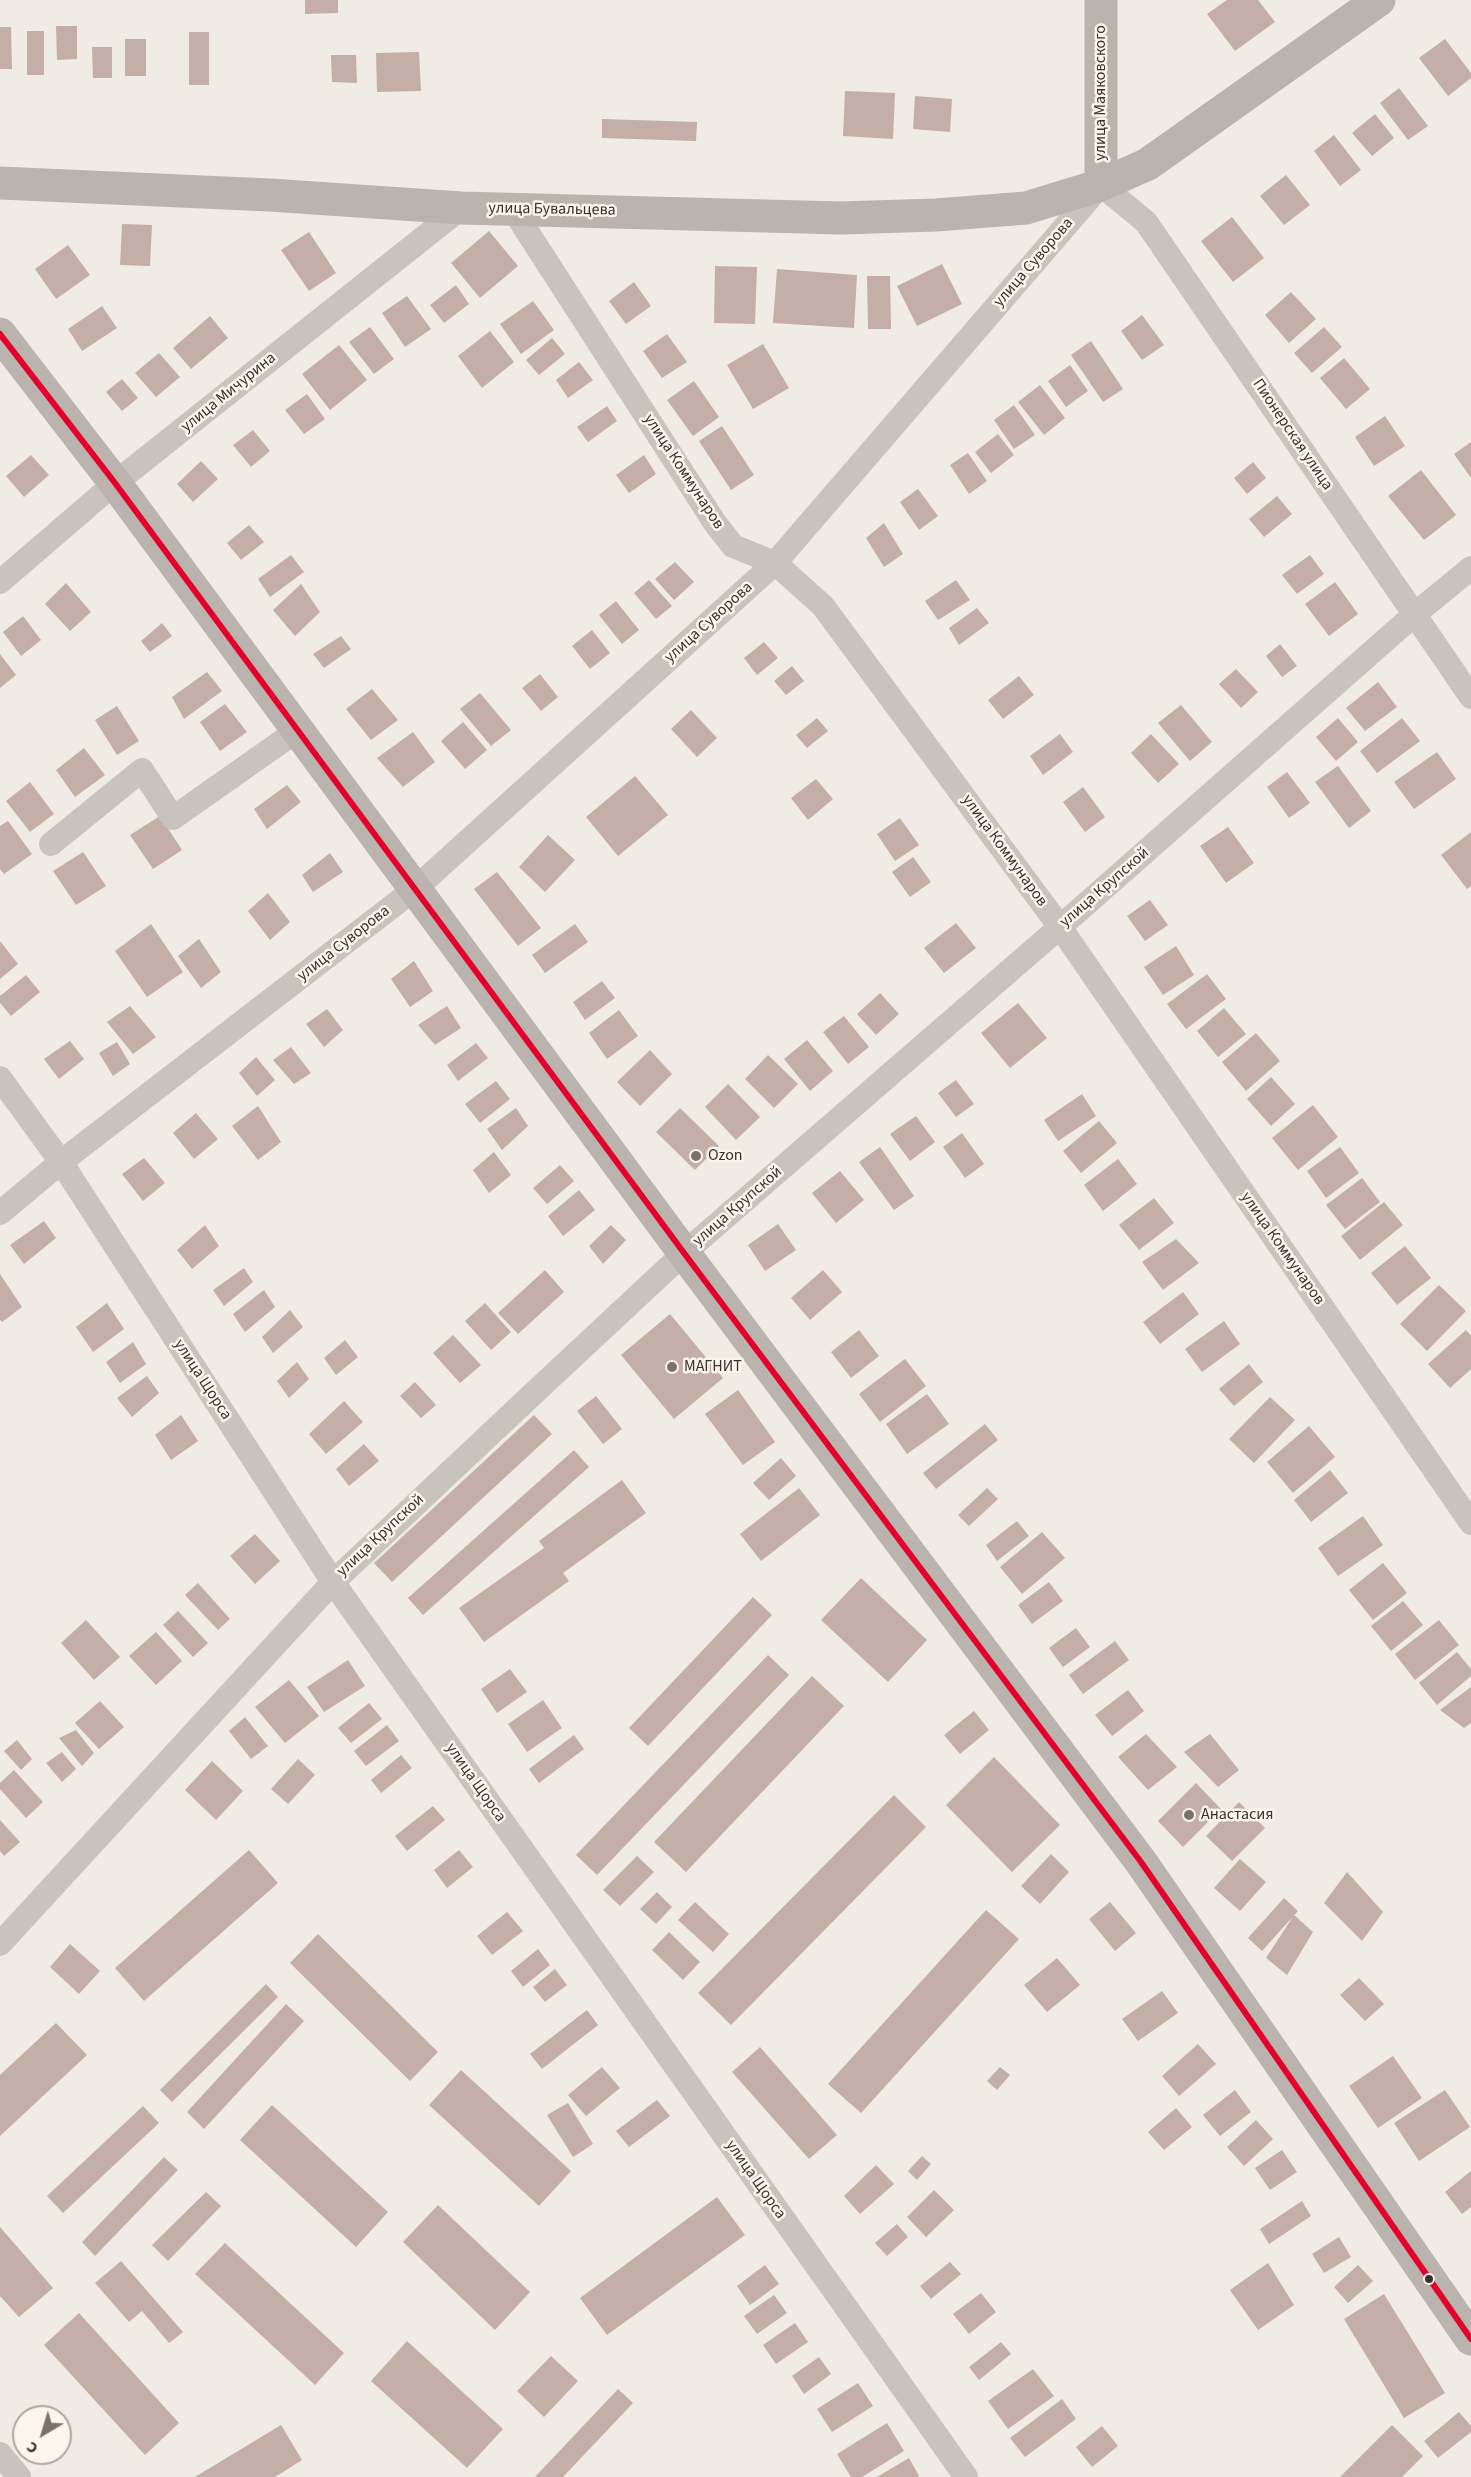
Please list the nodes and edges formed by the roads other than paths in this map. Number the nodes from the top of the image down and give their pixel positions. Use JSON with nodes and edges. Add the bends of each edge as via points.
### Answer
{"nodes":[{"id":1,"x":1101,"y":0,"type":"edge"},
{"id":2,"x":1379,"y":0,"type":"edge"},
{"id":3,"x":0,"y":183,"type":"edge"},
{"id":4,"x":1101,"y":185,"type":"junction"},
{"id":5,"x":461,"y":208,"type":"junction"},
{"id":6,"x":512,"y":208,"type":"junction"},
{"id":7,"x":0,"y":334,"type":"edge"},
{"id":8,"x":115,"y":483,"type":"junction"},
{"id":9,"x":775,"y":563,"type":"junction"},
{"id":10,"x":1471,"y":568,"type":"edge"},
{"id":11,"x":0,"y":582,"type":"edge"},
{"id":12,"x":1415,"y":614,"type":"junction"},
{"id":13,"x":1471,"y":697,"type":"edge"},
{"id":14,"x":298,"y":730,"type":"junction"},
{"id":15,"x":51,"y":844,"type":"dead end"},
{"id":16,"x":416,"y":888,"type":"junction"},
{"id":17,"x":1060,"y":927,"type":"junction"},
{"id":18,"x":0,"y":1078,"type":"edge"},
{"id":19,"x":61,"y":1162,"type":"junction"},
{"id":20,"x":0,"y":1213,"type":"edge"},
{"id":21,"x":684,"y":1253,"type":"junction"},
{"id":22,"x":1471,"y":1523,"type":"edge"},
{"id":23,"x":333,"y":1582,"type":"junction"},
{"id":24,"x":0,"y":1944,"type":"edge"},
{"id":25,"x":1471,"y":2339,"type":"edge"},
{"id":26,"x":0,"y":2454,"type":"edge"},
{"id":27,"x":19,"y":2477,"type":"edge"},
{"id":28,"x":966,"y":2477,"type":"edge"}],
"edges":[{"from":1,"to":4,"type":"main road","name":"улица Маяковского"},
{"from":2,"to":4,"type":"main road","name":"улица Суворова","via":[[1148,164]]},
{"from":3,"to":5,"type":"main road","name":"улица Бувальцева"},
{"from":4,"to":6,"type":"main road","name":"улица Бувальцева","via":[[1026,208],[936,215],[841,218]]},
{"from":4,"to":9,"type":"street","name":"улица Суворова"},
{"from":4,"to":12,"type":"street","name":"Пионерская улица","via":[[1146,222]]},
{"from":5,"to":6,"type":"main road","name":"улица Бувальцева"},
{"from":5,"to":8,"type":"street","name":"улица Мичурина"},
{"from":6,"to":9,"type":"street","name":"улица Коммунаров","via":[[715,523],[733,546]]},
{"from":7,"to":8,"type":"main road"},
{"from":8,"to":11,"type":"street","name":"улица Мичурина"},
{"from":8,"to":14,"type":"main road"},
{"from":9,"to":16,"type":"street","name":"улица Суворова"},
{"from":9,"to":17,"type":"street","name":"улица Коммунаров","via":[[823,606]]},
{"from":10,"to":12,"type":"street","name":"улица Крупской"},
{"from":12,"to":13,"type":"street","name":"Пионерская улица"},
{"from":12,"to":17,"type":"street","name":"улица Крупской"},
{"from":14,"to":15,"type":"street","via":[[173,818],[142,770]]},
{"from":14,"to":16,"type":"main road"},
{"from":16,"to":19,"type":"street","name":"улица Суворова"},
{"from":16,"to":21,"type":"main road"},
{"from":17,"to":21,"type":"street","name":"улица Крупской"},
{"from":17,"to":22,"type":"street","name":"улица Коммунаров"},
{"from":18,"to":19,"type":"street","name":"улица Щорса"},
{"from":19,"to":20,"type":"street","name":"улица Суворова"},
{"from":19,"to":23,"type":"street","name":"улица Щорса"},
{"from":21,"to":23,"type":"street","name":"улица Крупской"},
{"from":21,"to":25,"type":"main road","via":[[1141,1862]]},
{"from":23,"to":24,"type":"street","name":"улица Крупской"},
{"from":23,"to":28,"type":"street","name":"улица Щорса"},
{"from":26,"to":27,"type":"street"}]}
